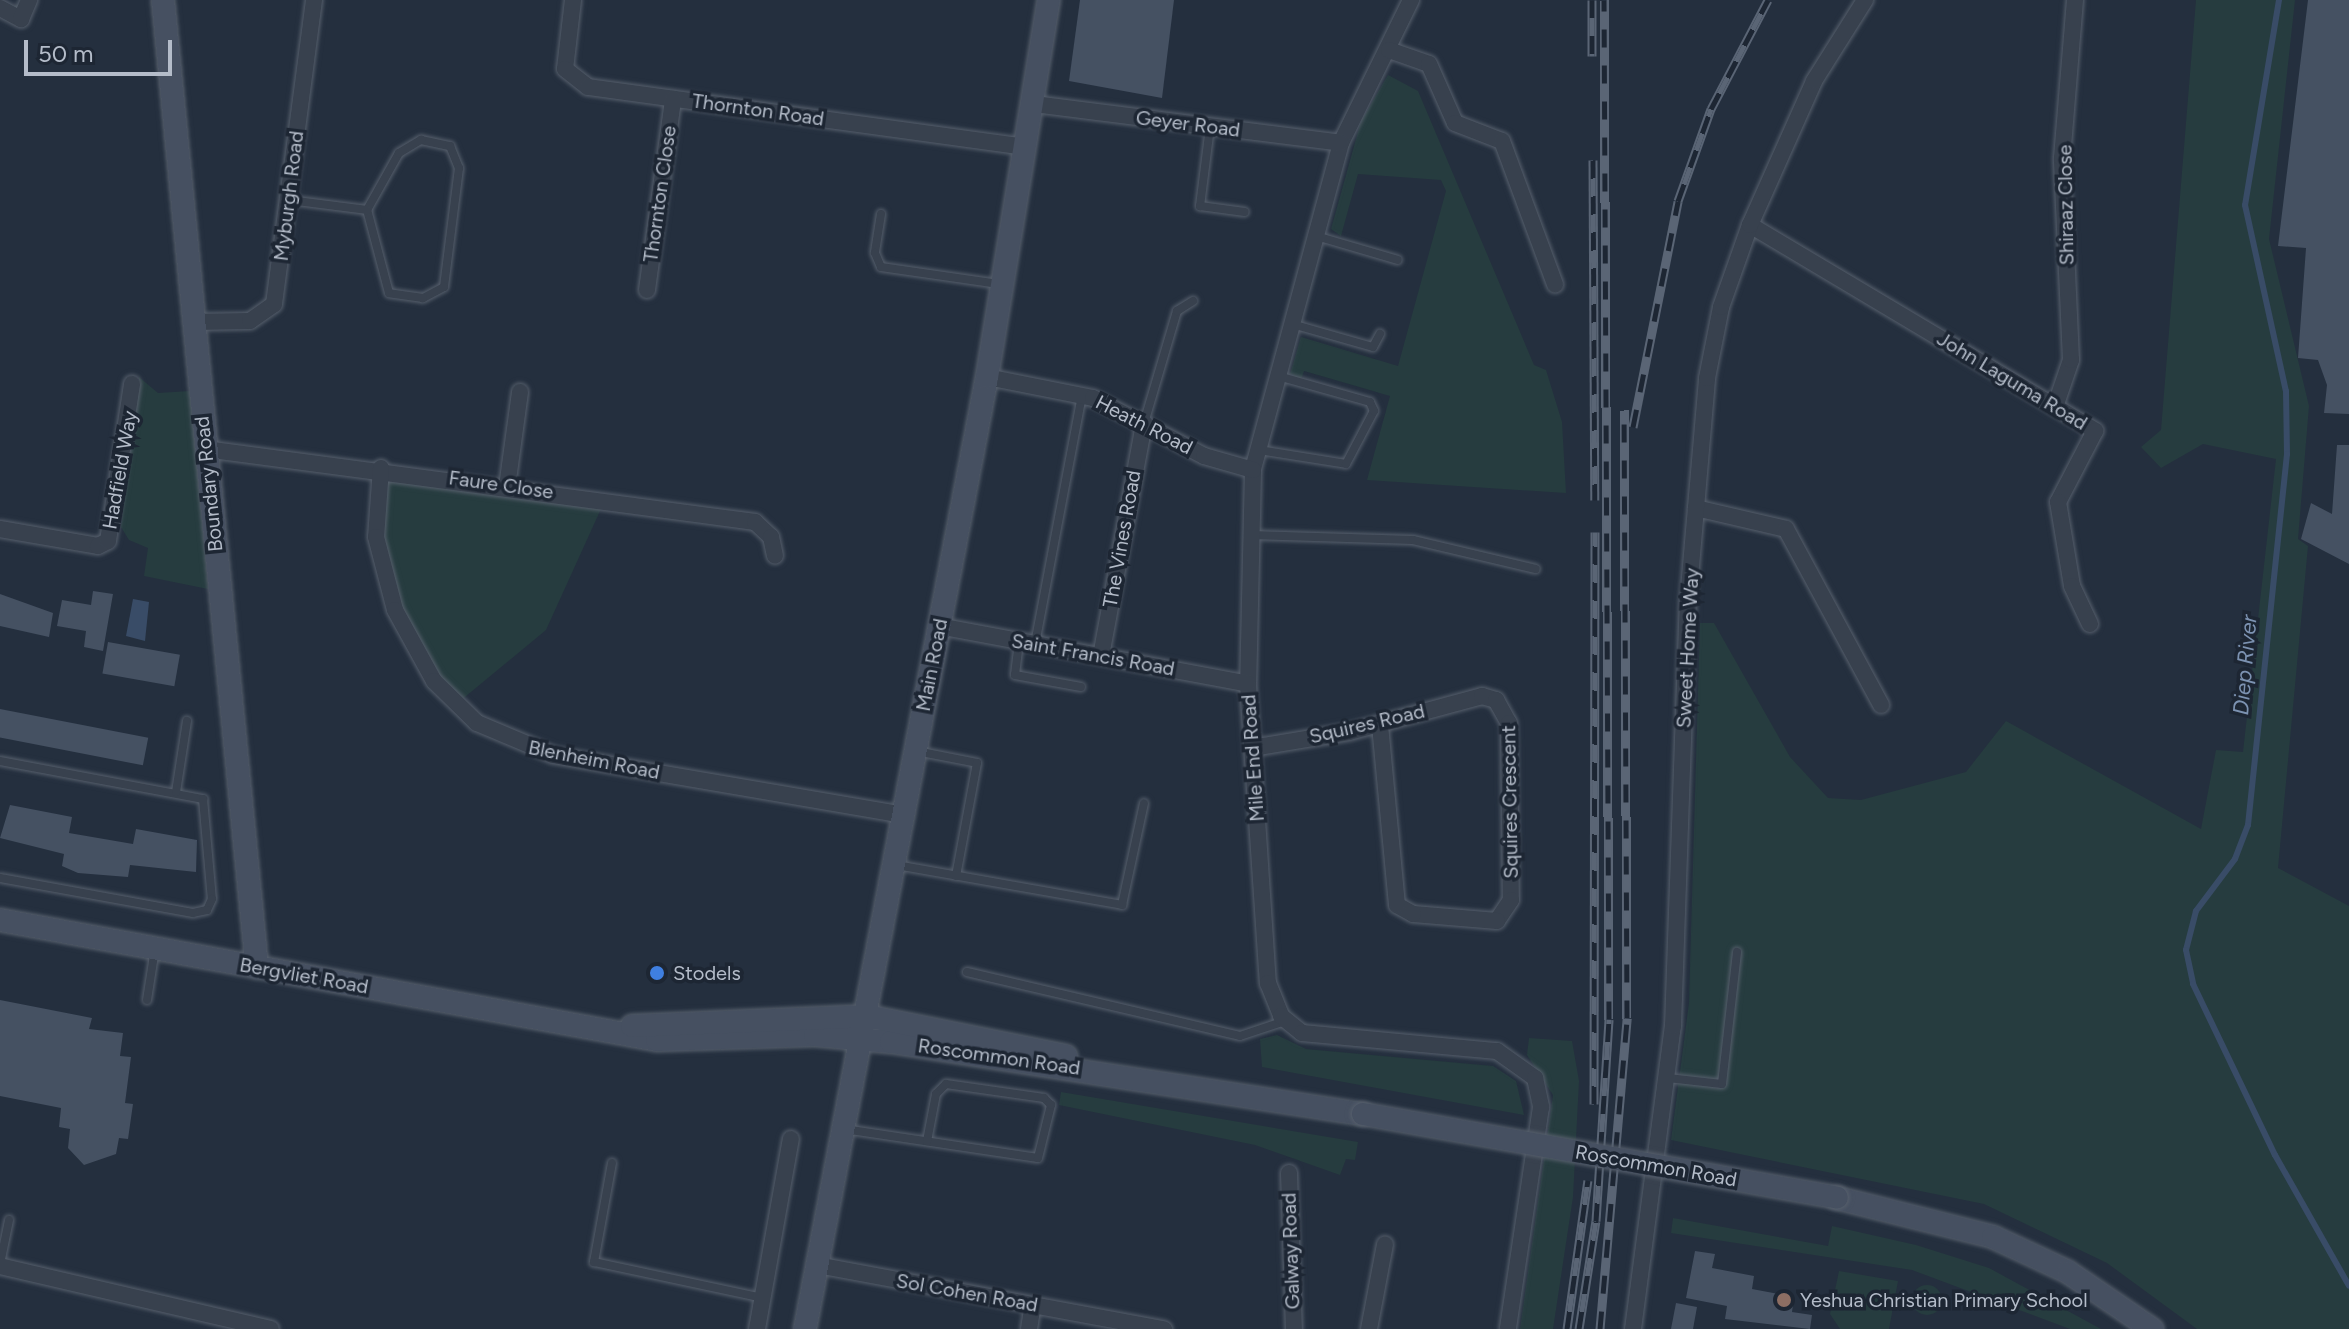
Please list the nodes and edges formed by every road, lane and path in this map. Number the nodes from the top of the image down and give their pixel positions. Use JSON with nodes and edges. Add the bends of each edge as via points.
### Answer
{"nodes":[{"id":1,"x":29,"y":0,"type":"edge"},
{"id":2,"x":163,"y":0,"type":"edge"},
{"id":3,"x":314,"y":0,"type":"edge"},
{"id":4,"x":573,"y":0,"type":"edge"},
{"id":5,"x":1049,"y":0,"type":"edge"},
{"id":6,"x":1411,"y":0,"type":"edge"},
{"id":7,"x":1865,"y":0,"type":"edge"},
{"id":8,"x":2075,"y":0,"type":"edge"},
{"id":9,"x":0,"y":8,"type":"edge"},
{"id":10,"x":1389,"y":50,"type":"junction"},
{"id":11,"x":673,"y":99,"type":"junction"},
{"id":12,"x":1034,"y":104,"type":"junction"},
{"id":13,"x":1210,"y":127,"type":"junction"},
{"id":14,"x":1341,"y":143,"type":"junction"},
{"id":15,"x":1027,"y":147,"type":"junction"},
{"id":16,"x":289,"y":200,"type":"junction"},
{"id":17,"x":367,"y":210,"type":"junction"},
{"id":18,"x":1245,"y":212,"type":"dead end"},
{"id":19,"x":881,"y":214,"type":"dead end"},
{"id":20,"x":1750,"y":225,"type":"junction"},
{"id":21,"x":1316,"y":236,"type":"junction"},
{"id":22,"x":1398,"y":260,"type":"dead end"},
{"id":23,"x":1003,"y":284,"type":"junction"},
{"id":24,"x":1555,"y":284,"type":"dead end"},
{"id":25,"x":647,"y":290,"type":"dead end"},
{"id":26,"x":1193,"y":301,"type":"dead end"},
{"id":27,"x":193,"y":322,"type":"junction"},
{"id":28,"x":1292,"y":324,"type":"junction"},
{"id":29,"x":1380,"y":334,"type":"dead end"},
{"id":30,"x":1278,"y":376,"type":"junction"},
{"id":31,"x":987,"y":377,"type":"junction"},
{"id":32,"x":132,"y":384,"type":"dead end"},
{"id":33,"x":520,"y":392,"type":"dead end"},
{"id":34,"x":1082,"y":395,"type":"junction"},
{"id":35,"x":2055,"y":407,"type":"junction"},
{"id":36,"x":1144,"y":423,"type":"junction"},
{"id":37,"x":205,"y":449,"type":"junction"},
{"id":38,"x":1259,"y":450,"type":"junction"},
{"id":39,"x":381,"y":468,"type":"junction"},
{"id":40,"x":1253,"y":470,"type":"junction"},
{"id":41,"x":507,"y":487,"type":"junction"},
{"id":42,"x":1696,"y":508,"type":"junction"},
{"id":43,"x":0,"y":529,"type":"edge"},
{"id":44,"x":1250,"y":535,"type":"junction"},
{"id":45,"x":775,"y":556,"type":"dead end"},
{"id":46,"x":1536,"y":569,"type":"dead end"},
{"id":47,"x":2090,"y":624,"type":"dead end"},
{"id":48,"x":939,"y":626,"type":"junction"},
{"id":49,"x":1027,"y":643,"type":"junction"},
{"id":50,"x":1101,"y":656,"type":"junction"},
{"id":51,"x":1248,"y":684,"type":"junction"},
{"id":52,"x":1081,"y":687,"type":"dead end"},
{"id":53,"x":1482,"y":696,"type":"joint"},
{"id":54,"x":1881,"y":705,"type":"dead end"},
{"id":55,"x":187,"y":721,"type":"dead end"},
{"id":56,"x":1380,"y":724,"type":"junction"},
{"id":57,"x":1252,"y":748,"type":"junction"},
{"id":58,"x":916,"y":751,"type":"junction"},
{"id":59,"x":0,"y":761,"type":"edge"},
{"id":60,"x":176,"y":792,"type":"junction"},
{"id":61,"x":1144,"y":803,"type":"dead end"},
{"id":62,"x":905,"y":815,"type":"junction"},
{"id":63,"x":896,"y":865,"type":"junction"},
{"id":64,"x":956,"y":876,"type":"junction"},
{"id":65,"x":0,"y":878,"type":"edge"},
{"id":66,"x":0,"y":920,"type":"edge"},
{"id":67,"x":155,"y":949,"type":"junction"},
{"id":68,"x":1737,"y":952,"type":"dead end"},
{"id":69,"x":257,"y":967,"type":"junction"},
{"id":70,"x":967,"y":972,"type":"dead end"},
{"id":71,"x":147,"y":1000,"type":"dead end"},
{"id":72,"x":866,"y":1016,"type":"junction"},
{"id":73,"x":1285,"y":1021,"type":"junction"},
{"id":74,"x":608,"y":1027,"type":"junction"},
{"id":75,"x":861,"y":1039,"type":"junction"},
{"id":76,"x":1136,"y":1074,"type":"junction"},
{"id":77,"x":1668,"y":1078,"type":"junction"},
{"id":78,"x":844,"y":1129,"type":"junction"},
{"id":79,"x":791,"y":1139,"type":"dead end"},
{"id":80,"x":927,"y":1141,"type":"junction"},
{"id":81,"x":612,"y":1163,"type":"dead end"},
{"id":82,"x":1289,"y":1173,"type":"dead end"},
{"id":83,"x":9,"y":1220,"type":"dead end"},
{"id":84,"x":1385,"y":1244,"type":"dead end"},
{"id":85,"x":0,"y":1265,"type":"edge"},
{"id":86,"x":817,"y":1265,"type":"junction"},
{"id":87,"x":763,"y":1298,"type":"junction"},
{"id":88,"x":1033,"y":1305,"type":"junction"},
{"id":89,"x":238,"y":1325,"type":"edge"},
{"id":90,"x":271,"y":1329,"type":"edge"},
{"id":91,"x":757,"y":1329,"type":"edge"},
{"id":92,"x":805,"y":1329,"type":"edge"},
{"id":93,"x":1029,"y":1329,"type":"edge"},
{"id":94,"x":1164,"y":1329,"type":"edge"},
{"id":95,"x":1294,"y":1329,"type":"edge"},
{"id":96,"x":1369,"y":1329,"type":"edge"},
{"id":97,"x":1508,"y":1329,"type":"edge"},
{"id":98,"x":1633,"y":1329,"type":"edge"},
{"id":99,"x":2152,"y":1329,"type":"edge"}],
"edges":[{"from":1,"to":9,"type":"street","via":[[21,19]]},
{"from":2,"to":27,"type":"street","name":"Boundary Road"},
{"from":3,"to":16,"type":"street","name":"Myburgh Road"},
{"from":4,"to":11,"type":"street","name":"Thornton Road","via":[[564,58],[569,77]]},
{"from":5,"to":12,"type":"street","name":"Main Road"},
{"from":6,"to":10,"type":"street","name":"Mile End Road"},
{"from":7,"to":20,"type":"street","name":"Sweet Home Way","via":[[1814,81]]},
{"from":8,"to":35,"type":"street","name":"Shiraaz Close","via":[[2062,158],[2071,360]]},
{"from":10,"to":14,"type":"street","name":"Mile End Road"},
{"from":10,"to":24,"type":"street","via":[[1429,64],[1455,123],[1502,141]]},
{"from":11,"to":15,"type":"street","name":"Thornton Road"},
{"from":11,"to":25,"type":"street","name":"Thornton Close"},
{"from":12,"to":13,"type":"street","name":"Geyer Road"},
{"from":12,"to":15,"type":"street","name":"Main Road"},
{"from":13,"to":14,"type":"street","name":"Geyer Road"},
{"from":13,"to":18,"type":"lane","via":[[1200,206]]},
{"from":14,"to":21,"type":"street","name":"Mile End Road"},
{"from":15,"to":23,"type":"street","name":"Main Road"},
{"from":16,"to":17,"type":"lane"},
{"from":16,"to":27,"type":"street","name":"Myburgh Road","via":[[268,313],[250,321]]},
{"from":17,"to":17,"type":"lane","via":[[406,144],[454,149],[459,168],[441,292],[423,298],[389,293]]},
{"from":19,"to":23,"type":"lane","via":[[875,253],[881,267]]},
{"from":20,"to":35,"type":"street","name":"John Laguma Road"},
{"from":20,"to":42,"type":"street","name":"Sweet Home Way","via":[[1713,342]]},
{"from":21,"to":22,"type":"lane"},
{"from":21,"to":28,"type":"street","name":"Mile End Road"},
{"from":23,"to":31,"type":"street","name":"Main Road"},
{"from":26,"to":36,"type":"lane","via":[[1177,311]]},
{"from":27,"to":37,"type":"street","name":"Boundary Road"},
{"from":28,"to":29,"type":"lane","via":[[1373,347]]},
{"from":28,"to":30,"type":"street","name":"Mile End Road"},
{"from":30,"to":38,"type":"street","name":"Mile End Road"},
{"from":30,"to":38,"type":"lane","via":[[1370,402],[1374,411],[1346,464]]},
{"from":31,"to":34,"type":"street","name":"Heath Road"},
{"from":31,"to":48,"type":"street","name":"Main Road"},
{"from":32,"to":43,"type":"street","name":"Hadfield Way","via":[[108,541],[98,546]]},
{"from":33,"to":41,"type":"street"},
{"from":34,"to":36,"type":"street","name":"Heath Road"},
{"from":34,"to":49,"type":"lane"},
{"from":35,"to":47,"type":"street","name":"John Laguma Road","via":[[2095,431],[2058,502],[2072,586]]},
{"from":36,"to":40,"type":"street","name":"Heath Road","via":[[1204,456]]},
{"from":36,"to":50,"type":"street","name":"The Vines Road"},
{"from":37,"to":39,"type":"street","name":"Faure Close"},
{"from":37,"to":69,"type":"street","name":"Boundary Road"},
{"from":38,"to":40,"type":"street","name":"Mile End Road"},
{"from":39,"to":41,"type":"street","name":"Faure Close"},
{"from":39,"to":62,"type":"street","name":"Blenheim Road","via":[[376,537],[395,610],[434,681],[477,723],[553,755]]},
{"from":40,"to":44,"type":"street","name":"Mile End Road"},
{"from":41,"to":45,"type":"street","name":"Faure Close","via":[[755,522],[771,537]]},
{"from":42,"to":54,"type":"street","via":[[1786,529]]},
{"from":42,"to":77,"type":"street","name":"Sweet Home Way"},
{"from":44,"to":46,"type":"lane","via":[[1413,540]]},
{"from":44,"to":51,"type":"street","name":"Mile End Road"},
{"from":48,"to":49,"type":"street","name":"Saint Francis Road"},
{"from":48,"to":58,"type":"street","name":"Main Road"},
{"from":49,"to":50,"type":"street","name":"Saint Francis Road"},
{"from":49,"to":52,"type":"lane","via":[[1015,675]]},
{"from":50,"to":51,"type":"street","name":"Saint Francis Road"},
{"from":51,"to":57,"type":"street","name":"Mile End Road"},
{"from":53,"to":56,"type":"street","name":"Squires Road"},
{"from":53,"to":56,"type":"street","name":"Squires Crescent","via":[[1496,700],[1509,723],[1511,900],[1497,921],[1413,914],[1397,905]]},
{"from":55,"to":60,"type":"lane"},
{"from":56,"to":57,"type":"street","name":"Squires Road"},
{"from":57,"to":73,"type":"street","name":"Mile End Road","via":[[1268,983]]},
{"from":58,"to":62,"type":"street","name":"Main Road"},
{"from":58,"to":64,"type":"lane","via":[[977,763]]},
{"from":59,"to":60,"type":"lane"},
{"from":60,"to":65,"type":"lane","via":[[207,804],[207,910]]},
{"from":61,"to":64,"type":"lane","via":[[1122,905]]},
{"from":62,"to":63,"type":"street","name":"Main Road"},
{"from":63,"to":64,"type":"lane"},
{"from":63,"to":72,"type":"street","name":"Main Road"},
{"from":66,"to":67,"type":"street","name":"Bergvliet Road"},
{"from":67,"to":69,"type":"street","name":"Bergvliet Road"},
{"from":67,"to":71,"type":"lane"},
{"from":68,"to":77,"type":"lane","via":[[1722,1084]]},
{"from":69,"to":74,"type":"street","name":"Bergvliet Road"},
{"from":70,"to":73,"type":"lane","via":[[1240,1036]]},
{"from":72,"to":74,"type":"street","name":"Bergvliet Road"},
{"from":72,"to":75,"type":"street","name":"Main Road"},
{"from":72,"to":76,"type":"street","name":"Roscommon Road"},
{"from":73,"to":97,"type":"street","via":[[1313,1035],[1497,1051],[1535,1078],[1541,1107]]},
{"from":74,"to":75,"type":"street","name":"Bergvliet Road","via":[[670,1041]]},
{"from":75,"to":76,"type":"street","name":"Roscommon Road"},
{"from":75,"to":78,"type":"street","name":"Main Road"},
{"from":76,"to":99,"type":"street","name":"Roscommon Road","bridge":true,"via":[[1837,1198],[1993,1237],[2068,1272]]},
{"from":77,"to":98,"type":"street","name":"Sweet Home Way"},
{"from":78,"to":80,"type":"lane"},
{"from":78,"to":86,"type":"street","name":"Main Road"},
{"from":79,"to":87,"type":"street"},
{"from":80,"to":80,"type":"lane","via":[[936,1094],[946,1084],[1044,1098],[1051,1105],[1041,1158]]},
{"from":81,"to":87,"type":"lane","via":[[594,1262]]},
{"from":82,"to":95,"type":"street","name":"Galway Road"},
{"from":83,"to":85,"type":"lane"},
{"from":84,"to":96,"type":"street"},
{"from":85,"to":89,"type":"street"},
{"from":86,"to":88,"type":"street","name":"Sol Cohen Road"},
{"from":86,"to":92,"type":"street","name":"Main Road"},
{"from":87,"to":91,"type":"street"},
{"from":88,"to":93,"type":"street"},
{"from":88,"to":94,"type":"street","name":"Sol Cohen Road"},
{"from":89,"to":90,"type":"street"}]}
